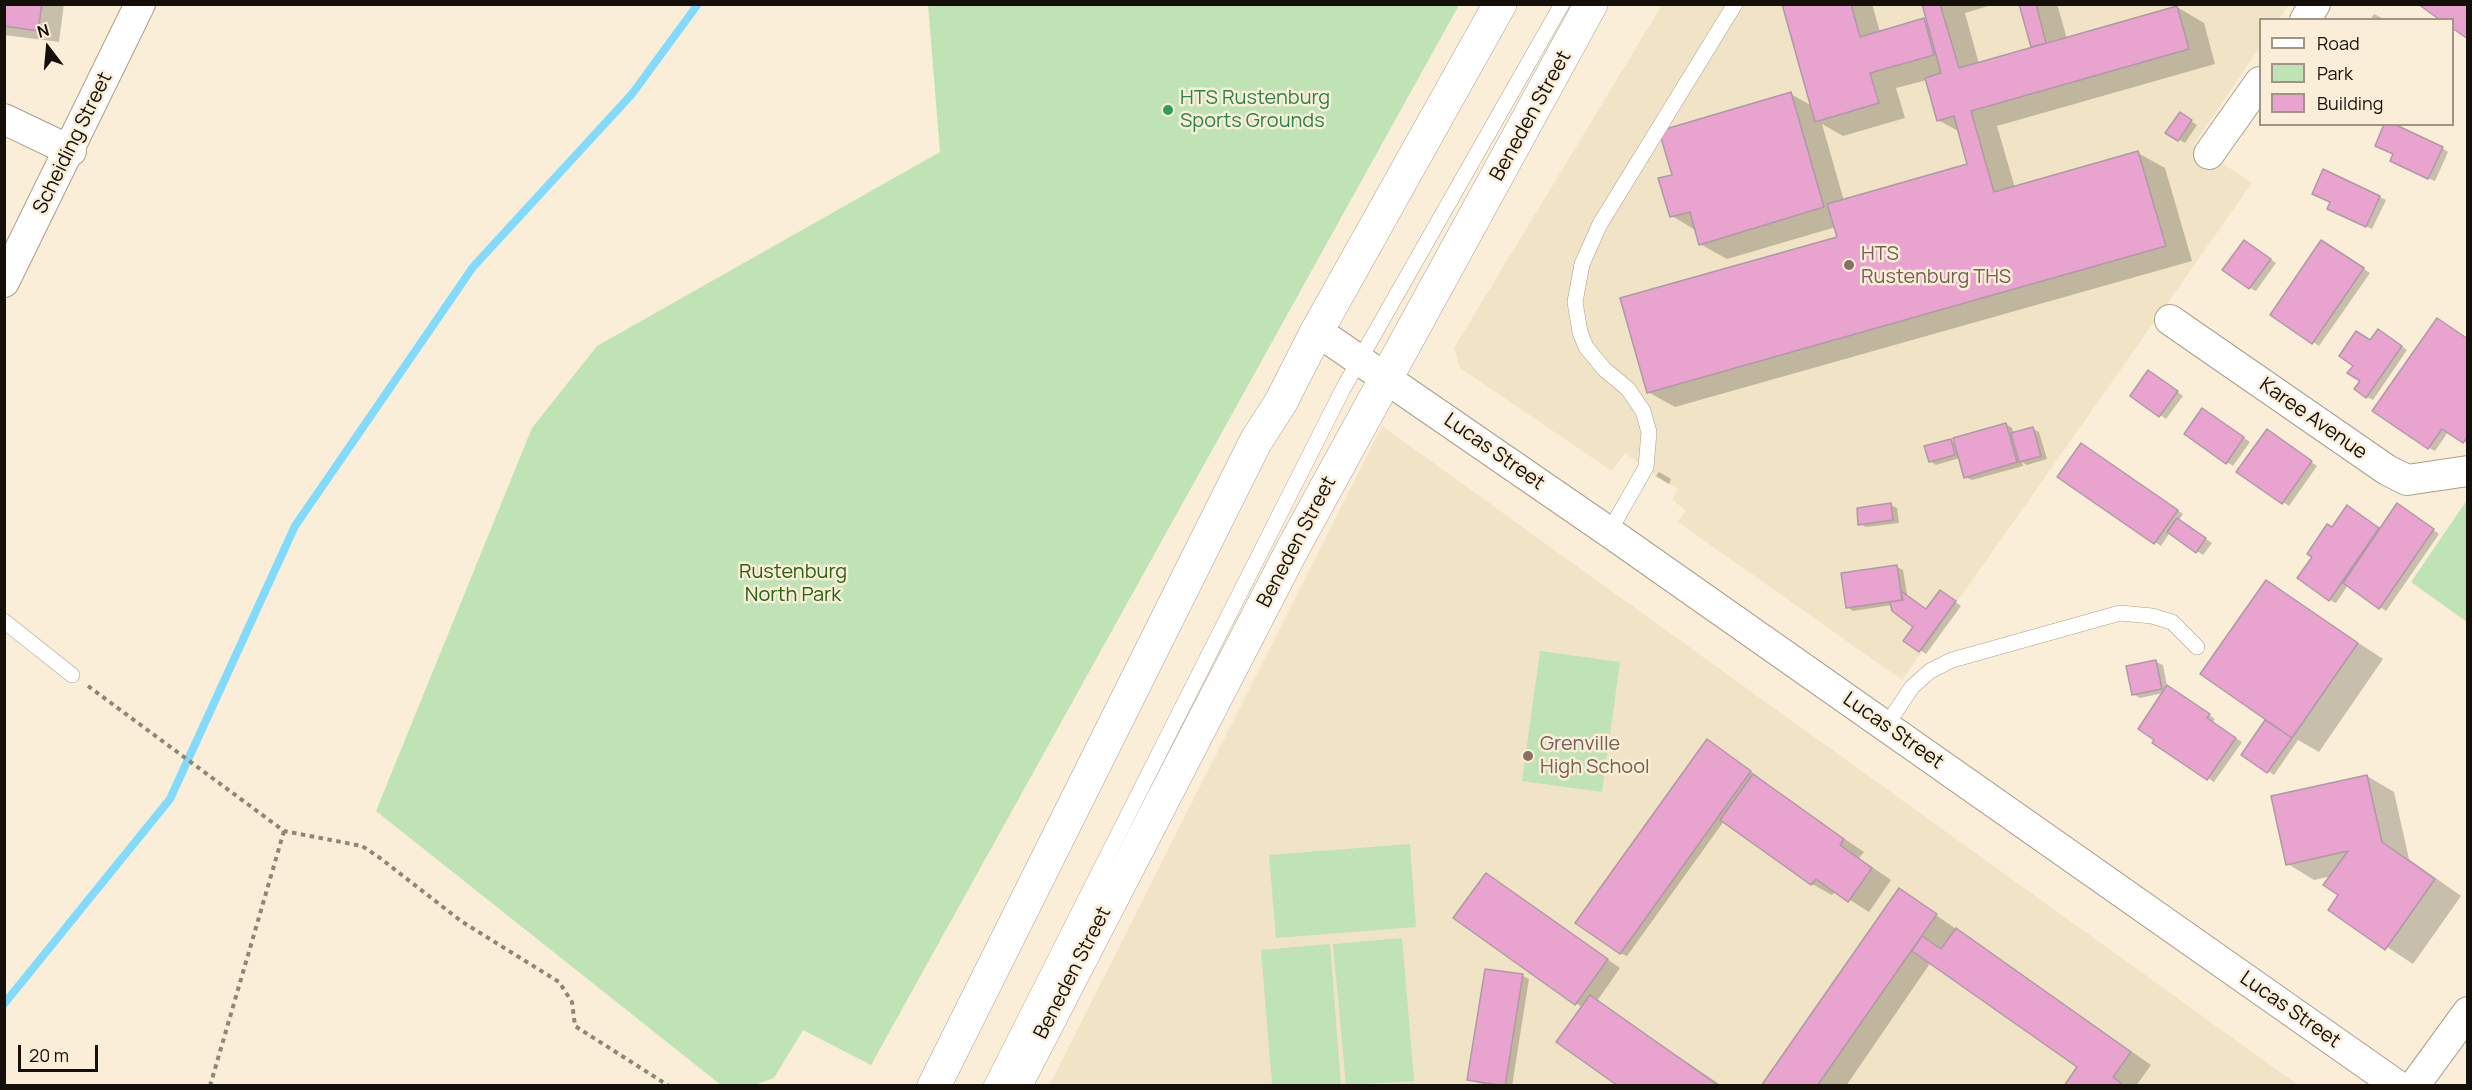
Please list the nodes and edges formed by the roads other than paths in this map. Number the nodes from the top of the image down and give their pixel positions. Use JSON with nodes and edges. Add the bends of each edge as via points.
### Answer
{"nodes":[{"id":1,"x":140,"y":4,"type":"edge"},
{"id":2,"x":1500,"y":4,"type":"edge"},
{"id":3,"x":1562,"y":4,"type":"edge"},
{"id":4,"x":1592,"y":4,"type":"edge"},
{"id":5,"x":1735,"y":4,"type":"edge"},
{"id":6,"x":2315,"y":4,"type":"edge"},
{"id":7,"x":2306,"y":18,"type":"edge"},
{"id":8,"x":2259,"y":83,"type":"edge"},
{"id":9,"x":4,"y":119,"type":"edge"},
{"id":10,"x":71,"y":151,"type":"junction"},
{"id":11,"x":2210,"y":154,"type":"dead end"},
{"id":12,"x":4,"y":282,"type":"edge"},
{"id":13,"x":2170,"y":320,"type":"dead end"},
{"id":14,"x":1317,"y":331,"type":"junction"},
{"id":15,"x":1374,"y":368,"type":"junction"},
{"id":16,"x":2468,"y":471,"type":"edge"},
{"id":17,"x":1609,"y":532,"type":"junction"},
{"id":18,"x":4,"y":621,"type":"edge"},
{"id":19,"x":2197,"y":647,"type":"dead end"},
{"id":20,"x":72,"y":675,"type":"road end"},
{"id":21,"x":1886,"y":726,"type":"junction"},
{"id":22,"x":2468,"y":1012,"type":"edge"},
{"id":23,"x":934,"y":1086,"type":"edge"},
{"id":24,"x":991,"y":1086,"type":"edge"},
{"id":25,"x":1015,"y":1086,"type":"edge"},
{"id":26,"x":2398,"y":1086,"type":"edge"},
{"id":27,"x":2414,"y":1086,"type":"edge"}],
"edges":[{"from":1,"to":10,"type":"street","name":"Scheiding Street"},
{"from":2,"to":14,"type":"main road"},
{"from":3,"to":15,"type":"lane"},
{"from":4,"to":15,"type":"main road","name":"Beneden Street"},
{"from":5,"to":17,"type":"lane","via":[[1600,224],[1582,264],[1575,302],[1580,332],[1586,347],[1604,369],[1628,389],[1643,411],[1649,432],[1646,467]]},
{"from":6,"to":7,"type":"street"},
{"from":8,"to":11,"type":"street"},
{"from":9,"to":10,"type":"street"},
{"from":10,"to":12,"type":"street","name":"Scheiding Street"},
{"from":13,"to":16,"type":"street","name":"Karee Avenue","via":[[2407,480]]},
{"from":14,"to":15,"type":"street","name":"Lucas Street"},
{"from":14,"to":23,"type":"main road","via":[[1256,441]]},
{"from":15,"to":17,"type":"street","name":"Lucas Street"},
{"from":15,"to":24,"type":"lane","via":[[1338,399]]},
{"from":15,"to":25,"type":"main road","name":"Beneden Street","via":[[1292,550]]},
{"from":17,"to":21,"type":"street","name":"Lucas Street"},
{"from":18,"to":20,"type":"lane"},
{"from":19,"to":21,"type":"lane","via":[[2172,622],[2120,613],[1952,660],[1930,671],[1912,687]]},
{"from":21,"to":26,"type":"street","name":"Lucas Street"},
{"from":22,"to":27,"type":"street"}]}
